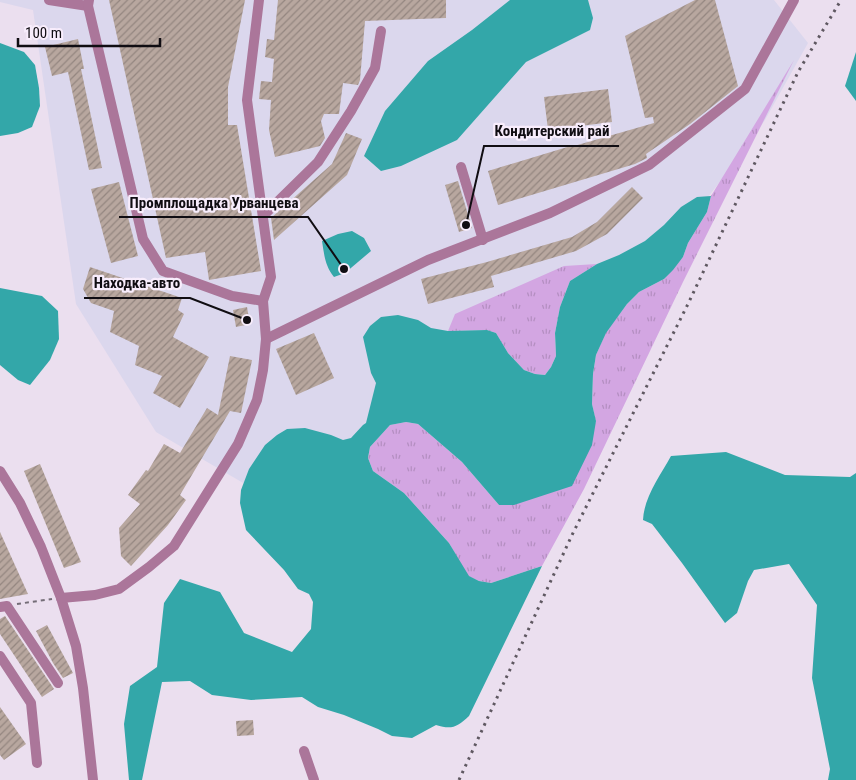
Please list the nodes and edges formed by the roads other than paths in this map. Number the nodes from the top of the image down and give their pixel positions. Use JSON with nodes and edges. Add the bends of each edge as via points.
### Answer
{"nodes":[{"id":1,"x":49,"y":0,"type":"edge"},
{"id":2,"x":259,"y":0,"type":"edge"},
{"id":3,"x":794,"y":0,"type":"edge"},
{"id":4,"x":88,"y":3,"type":"edge"},
{"id":5,"x":382,"y":31,"type":"dead end"},
{"id":6,"x":461,"y":167,"type":"dead end"},
{"id":7,"x":263,"y":216,"type":"junction"},
{"id":8,"x":483,"y":240,"type":"junction"},
{"id":9,"x":263,"y":301,"type":"junction"},
{"id":10,"x":266,"y":339,"type":"junction"},
{"id":11,"x":0,"y":471,"type":"edge"},
{"id":12,"x":61,"y":598,"type":"junction"},
{"id":13,"x":4,"y":606,"type":"edge"},
{"id":14,"x":0,"y":656,"type":"edge"},
{"id":15,"x":58,"y":683,"type":"dead end"},
{"id":16,"x":304,"y":751,"type":"dead end"},
{"id":17,"x":37,"y":763,"type":"dead end"},
{"id":18,"x":94,"y":780,"type":"edge"},
{"id":19,"x":314,"y":780,"type":"edge"}],
"edges":[{"from":1,"to":4,"type":"street"},
{"from":2,"to":7,"type":"street","via":[[247,100]]},
{"from":3,"to":8,"type":"street","via":[[745,89],[649,165],[550,213]]},
{"from":4,"to":9,"type":"street","via":[[143,239],[164,271],[232,296]]},
{"from":5,"to":7,"type":"street","via":[[375,68],[351,111],[318,162]]},
{"from":6,"to":8,"type":"street"},
{"from":7,"to":9,"type":"street","via":[[272,277]]},
{"from":8,"to":10,"type":"street","via":[[428,260]]},
{"from":9,"to":10,"type":"street"},
{"from":10,"to":12,"type":"street","via":[[257,400],[238,444],[174,546],[119,590]]},
{"from":11,"to":12,"type":"street","via":[[20,502]]},
{"from":12,"to":18,"type":"street","via":[[76,646]]},
{"from":13,"to":15,"type":"street"},
{"from":14,"to":17,"type":"street","via":[[31,703]]},
{"from":16,"to":19,"type":"street"}]}
